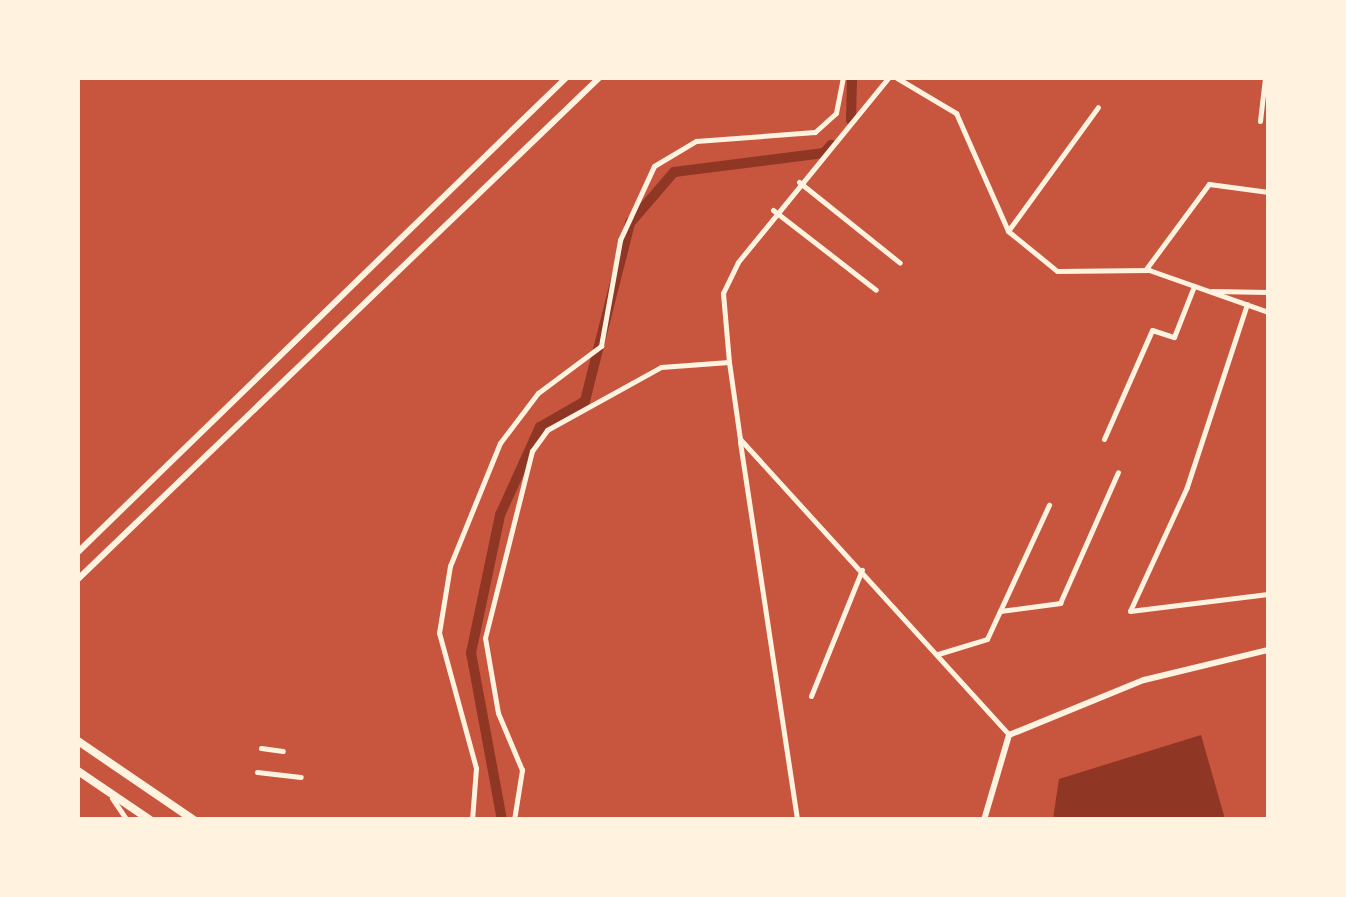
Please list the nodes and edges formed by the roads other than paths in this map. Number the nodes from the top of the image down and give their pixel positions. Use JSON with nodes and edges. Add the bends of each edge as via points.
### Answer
{"nodes":[{"id":1,"x":566,"y":78,"type":"edge"},
{"id":2,"x":599,"y":78,"type":"edge"},
{"id":3,"x":843,"y":78,"type":"edge"},
{"id":4,"x":888,"y":78,"type":"edge"},
{"id":5,"x":897,"y":78,"type":"edge"},
{"id":6,"x":1265,"y":78,"type":"edge"},
{"id":7,"x":1098,"y":108,"type":"dead end"},
{"id":8,"x":1260,"y":121,"type":"dead end"},
{"id":9,"x":799,"y":182,"type":"junction"},
{"id":10,"x":1268,"y":192,"type":"edge"},
{"id":11,"x":772,"y":210,"type":"junction"},
{"id":12,"x":1008,"y":232,"type":"junction"},
{"id":13,"x":900,"y":263,"type":"dead end"},
{"id":14,"x":1146,"y":270,"type":"junction"},
{"id":15,"x":1194,"y":286,"type":"junction"},
{"id":16,"x":876,"y":290,"type":"dead end"},
{"id":17,"x":1210,"y":292,"type":"junction"},
{"id":18,"x":1268,"y":292,"type":"edge"},
{"id":19,"x":1246,"y":304,"type":"junction"},
{"id":20,"x":1268,"y":312,"type":"edge"},
{"id":21,"x":730,"y":362,"type":"junction"},
{"id":22,"x":740,"y":439,"type":"junction"},
{"id":23,"x":1104,"y":439,"type":"dead end"},
{"id":24,"x":1118,"y":472,"type":"dead end"},
{"id":25,"x":1049,"y":505,"type":"dead end"},
{"id":26,"x":78,"y":552,"type":"edge"},
{"id":27,"x":862,"y":570,"type":"junction"},
{"id":28,"x":78,"y":579,"type":"edge"},
{"id":29,"x":1268,"y":594,"type":"edge"},
{"id":30,"x":1000,"y":612,"type":"junction"},
{"id":31,"x":1268,"y":650,"type":"edge"},
{"id":32,"x":938,"y":654,"type":"junction"},
{"id":33,"x":811,"y":696,"type":"dead end"},
{"id":34,"x":1010,"y":735,"type":"junction"},
{"id":35,"x":78,"y":741,"type":"edge"},
{"id":36,"x":261,"y":748,"type":"dead end"},
{"id":37,"x":283,"y":751,"type":"dead end"},
{"id":38,"x":78,"y":771,"type":"edge"},
{"id":39,"x":258,"y":772,"type":"dead end"},
{"id":40,"x":301,"y":777,"type":"dead end"},
{"id":41,"x":108,"y":791,"type":"junction"},
{"id":42,"x":127,"y":820,"type":"edge"},
{"id":43,"x":150,"y":820,"type":"edge"},
{"id":44,"x":194,"y":820,"type":"edge"},
{"id":45,"x":472,"y":820,"type":"edge"},
{"id":46,"x":514,"y":820,"type":"edge"},
{"id":47,"x":798,"y":820,"type":"edge"},
{"id":48,"x":984,"y":820,"type":"edge"}],
"edges":[{"from":1,"to":26,"type":"street"},
{"from":2,"to":28,"type":"street"},
{"from":3,"to":45,"type":"street","via":[[836,113],[815,132],[771,142],[696,141],[654,166],[620,240],[601,346],[538,393],[500,443],[450,566],[439,633],[476,768]]},
{"from":4,"to":9,"type":"street"},
{"from":5,"to":12,"type":"street","via":[[956,112]]},
{"from":6,"to":8,"type":"street"},
{"from":7,"to":12,"type":"street"},
{"from":9,"to":11,"type":"street"},
{"from":9,"to":13,"type":"street"},
{"from":10,"to":14,"type":"street","via":[[1209,184]]},
{"from":11,"to":16,"type":"street"},
{"from":11,"to":21,"type":"street","via":[[723,294]]},
{"from":12,"to":14,"type":"street","via":[[1057,271]]},
{"from":14,"to":15,"type":"street"},
{"from":15,"to":17,"type":"street"},
{"from":15,"to":23,"type":"street","via":[[1174,337],[1152,330]]},
{"from":17,"to":18,"type":"street"},
{"from":17,"to":19,"type":"street"},
{"from":19,"to":20,"type":"street"},
{"from":19,"to":29,"type":"street","via":[[1187,487],[1130,611]]},
{"from":21,"to":22,"type":"street"},
{"from":21,"to":46,"type":"street","via":[[660,366],[548,430],[532,451],[485,638],[498,713],[522,770]]},
{"from":22,"to":27,"type":"street"},
{"from":22,"to":47,"type":"street"},
{"from":24,"to":30,"type":"street","via":[[1060,603]]},
{"from":25,"to":30,"type":"street"},
{"from":27,"to":32,"type":"street"},
{"from":27,"to":33,"type":"street"},
{"from":30,"to":32,"type":"street","via":[[987,640]]},
{"from":31,"to":34,"type":"street","via":[[1144,680]]},
{"from":32,"to":34,"type":"street"},
{"from":34,"to":48,"type":"street"},
{"from":35,"to":44,"type":"main road"},
{"from":36,"to":37,"type":"street"},
{"from":38,"to":41,"type":"main road"},
{"from":39,"to":40,"type":"street"},
{"from":41,"to":42,"type":"street"},
{"from":41,"to":43,"type":"main road"}]}
